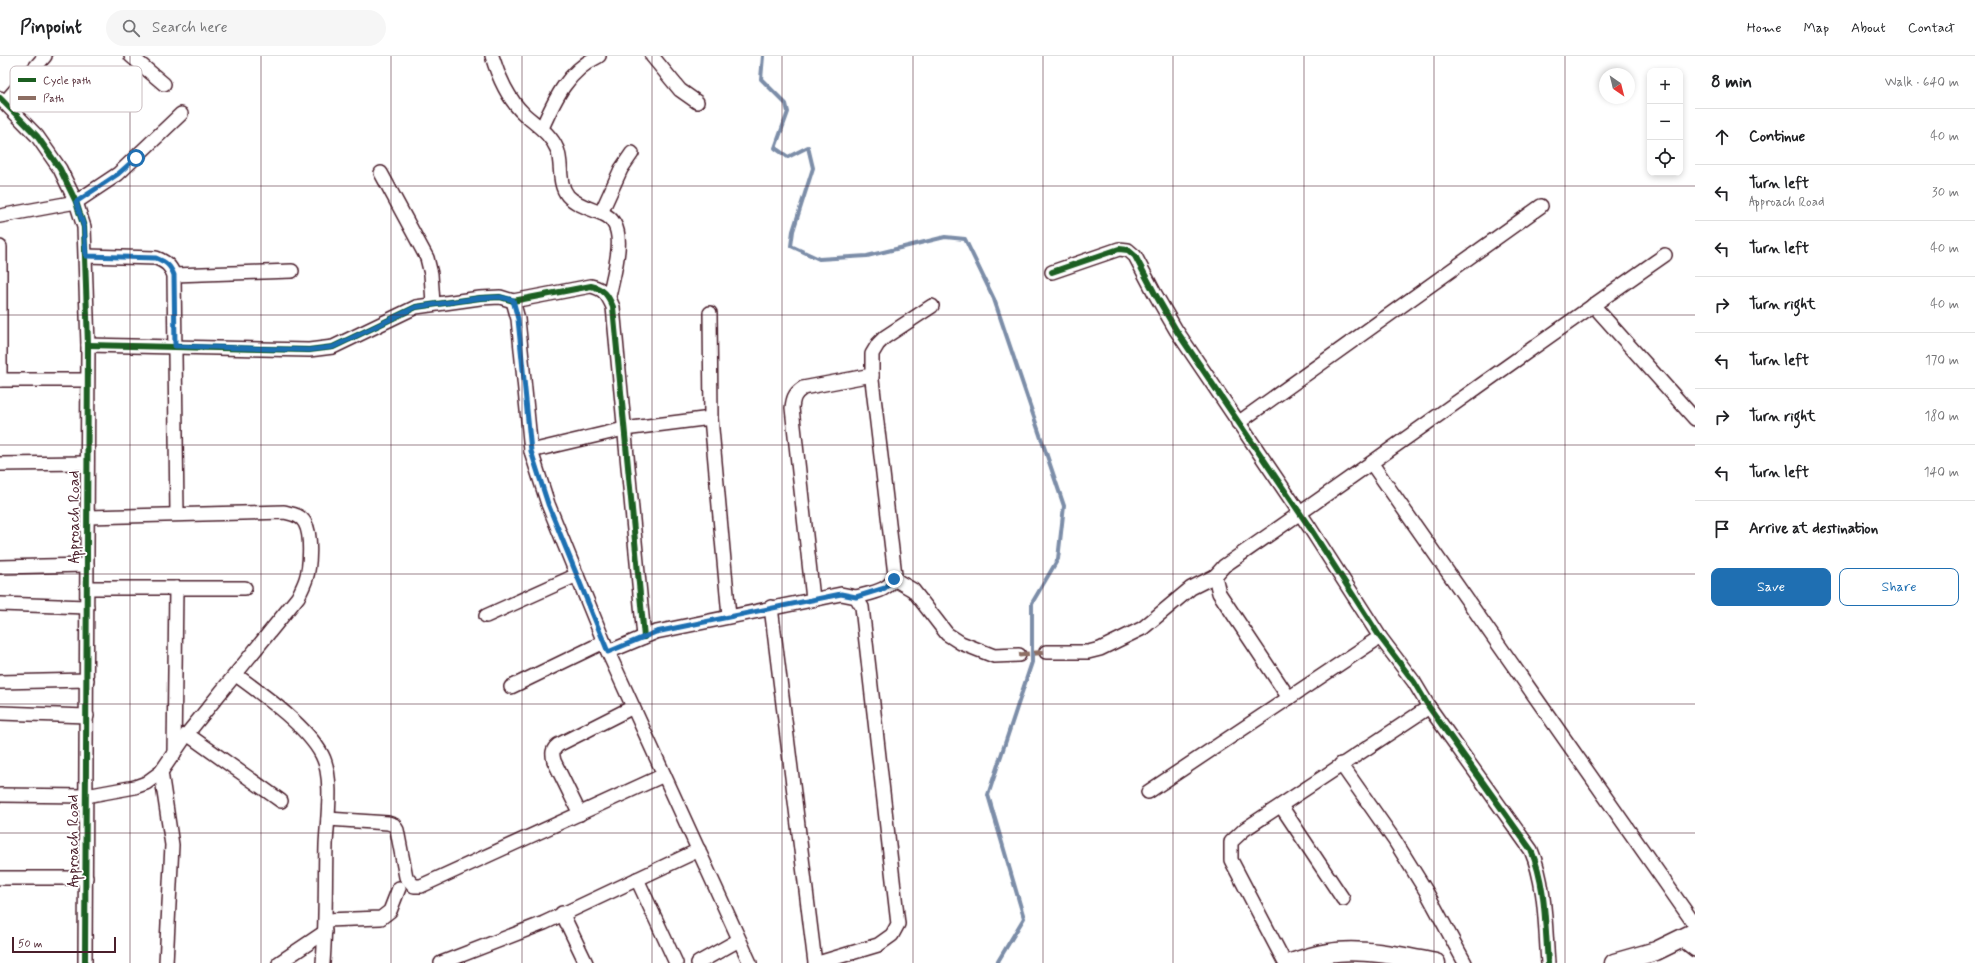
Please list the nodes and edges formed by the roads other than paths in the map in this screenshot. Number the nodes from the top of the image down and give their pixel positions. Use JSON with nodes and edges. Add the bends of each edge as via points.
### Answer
{"nodes":[{"id":1,"x":46,"y":56,"type":"edge"},
{"id":2,"x":131,"y":56,"type":"edge"},
{"id":3,"x":492,"y":56,"type":"edge"},
{"id":4,"x":599,"y":56,"type":"edge"},
{"id":5,"x":652,"y":56,"type":"edge"},
{"id":6,"x":36,"y":66,"type":"edge"},
{"id":7,"x":164,"y":84,"type":"dead end"},
{"id":8,"x":10,"y":93,"type":"edge"},
{"id":9,"x":3,"y":100,"type":"edge"},
{"id":10,"x":697,"y":102,"type":"dead end"},
{"id":11,"x":10,"y":108,"type":"edge"},
{"id":12,"x":14,"y":112,"type":"edge"},
{"id":13,"x":181,"y":114,"type":"dead end"},
{"id":14,"x":542,"y":128,"type":"junction"},
{"id":15,"x":632,"y":153,"type":"dead end"},
{"id":16,"x":380,"y":173,"type":"dead end"},
{"id":17,"x":76,"y":202,"type":"junction"},
{"id":18,"x":1541,"y":206,"type":"dead end"},
{"id":19,"x":602,"y":213,"type":"junction"},
{"id":20,"x":0,"y":216,"type":"edge"},
{"id":21,"x":0,"y":246,"type":"edge"},
{"id":22,"x":1665,"y":255,"type":"dead end"},
{"id":23,"x":86,"y":256,"type":"junction"},
{"id":24,"x":292,"y":271,"type":"dead end"},
{"id":25,"x":1052,"y":272,"type":"dead end"},
{"id":26,"x":174,"y":275,"type":"junction"},
{"id":27,"x":609,"y":297,"type":"junction"},
{"id":28,"x":513,"y":300,"type":"junction"},
{"id":29,"x":0,"y":301,"type":"edge"},
{"id":30,"x":432,"y":304,"type":"junction"},
{"id":31,"x":1593,"y":305,"type":"junction"},
{"id":32,"x":932,"y":306,"type":"dead end"},
{"id":33,"x":710,"y":313,"type":"dead end"},
{"id":34,"x":88,"y":345,"type":"junction"},
{"id":35,"x":175,"y":346,"type":"junction"},
{"id":36,"x":872,"y":375,"type":"junction"},
{"id":37,"x":0,"y":380,"type":"edge"},
{"id":38,"x":87,"y":380,"type":"junction"},
{"id":39,"x":711,"y":418,"type":"junction"},
{"id":40,"x":1695,"y":419,"type":"edge"},
{"id":41,"x":1238,"y":423,"type":"junction"},
{"id":42,"x":624,"y":429,"type":"junction"},
{"id":43,"x":531,"y":451,"type":"junction"},
{"id":44,"x":0,"y":464,"type":"edge"},
{"id":45,"x":87,"y":464,"type":"junction"},
{"id":46,"x":1372,"y":464,"type":"junction"},
{"id":47,"x":177,"y":514,"type":"junction"},
{"id":48,"x":1300,"y":514,"type":"junction"},
{"id":49,"x":88,"y":517,"type":"junction"},
{"id":50,"x":87,"y":566,"type":"junction"},
{"id":51,"x":0,"y":567,"type":"edge"},
{"id":52,"x":577,"y":575,"type":"junction"},
{"id":53,"x":1215,"y":576,"type":"junction"},
{"id":54,"x":894,"y":579,"type":"junction"},
{"id":55,"x":87,"y":588,"type":"junction"},
{"id":56,"x":176,"y":588,"type":"junction"},
{"id":57,"x":245,"y":588,"type":"dead end"},
{"id":58,"x":856,"y":597,"type":"junction"},
{"id":59,"x":813,"y":599,"type":"junction"},
{"id":60,"x":0,"y":604,"type":"edge"},
{"id":61,"x":87,"y":607,"type":"junction"},
{"id":62,"x":771,"y":607,"type":"junction"},
{"id":63,"x":486,"y":616,"type":"dead end"},
{"id":64,"x":729,"y":616,"type":"junction"},
{"id":65,"x":644,"y":637,"type":"junction"},
{"id":66,"x":1380,"y":637,"type":"junction"},
{"id":67,"x":606,"y":647,"type":"junction"},
{"id":68,"x":1046,"y":652,"type":"dead end"},
{"id":69,"x":1019,"y":655,"type":"dead end"},
{"id":70,"x":236,"y":675,"type":"junction"},
{"id":71,"x":87,"y":680,"type":"junction"},
{"id":72,"x":0,"y":682,"type":"edge"},
{"id":73,"x":511,"y":687,"type":"dead end"},
{"id":74,"x":1289,"y":698,"type":"junction"},
{"id":75,"x":633,"y":707,"type":"junction"},
{"id":76,"x":1429,"y":707,"type":"junction"},
{"id":77,"x":0,"y":713,"type":"edge"},
{"id":78,"x":87,"y":716,"type":"junction"},
{"id":79,"x":187,"y":734,"type":"junction"},
{"id":80,"x":174,"y":754,"type":"junction"},
{"id":81,"x":1342,"y":764,"type":"junction"},
{"id":82,"x":161,"y":772,"type":"junction"},
{"id":83,"x":664,"y":775,"type":"junction"},
{"id":84,"x":1148,"y":792,"type":"dead end"},
{"id":85,"x":0,"y":795,"type":"edge"},
{"id":86,"x":86,"y":796,"type":"junction"},
{"id":87,"x":281,"y":801,"type":"dead end"},
{"id":88,"x":1281,"y":806,"type":"junction"},
{"id":89,"x":580,"y":814,"type":"junction"},
{"id":90,"x":328,"y":819,"type":"junction"},
{"id":91,"x":699,"y":850,"type":"junction"},
{"id":92,"x":0,"y":878,"type":"edge"},
{"id":93,"x":86,"y":878,"type":"junction"},
{"id":94,"x":638,"y":879,"type":"junction"},
{"id":95,"x":399,"y":888,"type":"dead end"},
{"id":96,"x":1343,"y":899,"type":"dead end"},
{"id":97,"x":562,"y":914,"type":"junction"},
{"id":98,"x":1695,"y":925,"type":"edge"},
{"id":99,"x":326,"y":926,"type":"junction"},
{"id":100,"x":738,"y":940,"type":"junction"},
{"id":101,"x":1690,"y":940,"type":"edge"},
{"id":102,"x":85,"y":963,"type":"edge"},
{"id":103,"x":166,"y":963,"type":"edge"},
{"id":104,"x":279,"y":963,"type":"edge"},
{"id":105,"x":323,"y":963,"type":"edge"},
{"id":106,"x":441,"y":963,"type":"edge"},
{"id":107,"x":586,"y":963,"type":"edge"},
{"id":108,"x":676,"y":963,"type":"edge"},
{"id":109,"x":698,"y":963,"type":"edge"},
{"id":110,"x":750,"y":963,"type":"edge"},
{"id":111,"x":815,"y":963,"type":"edge"},
{"id":112,"x":818,"y":963,"type":"edge"},
{"id":113,"x":1285,"y":963,"type":"edge"},
{"id":114,"x":1291,"y":963,"type":"edge"},
{"id":115,"x":1436,"y":963,"type":"edge"},
{"id":116,"x":1465,"y":963,"type":"edge"},
{"id":117,"x":1548,"y":963,"type":"edge"},
{"id":118,"x":1614,"y":963,"type":"edge"}],
"edges":[{"from":1,"to":6,"type":"street"},
{"from":2,"to":7,"type":"street"},
{"from":3,"to":14,"type":"street","via":[[498,74],[514,102]]},
{"from":4,"to":14,"type":"street","via":[[572,75],[559,92]]},
{"from":5,"to":10,"type":"street","via":[[680,90]]},
{"from":8,"to":9,"type":"street"},
{"from":9,"to":11,"type":"street","name":"Approach Road"},
{"from":12,"to":17,"type":"street","name":"Approach Road","via":[[41,141],[60,169]]},
{"from":13,"to":17,"type":"street","via":[[118,174]]},
{"from":14,"to":19,"type":"street","via":[[557,149],[565,191],[577,203]]},
{"from":15,"to":19,"type":"street","via":[[608,194]]},
{"from":16,"to":30,"type":"street","via":[[427,258],[431,270]]},
{"from":17,"to":20,"type":"street"},
{"from":17,"to":23,"type":"street","name":"Approach Road","via":[[84,227]]},
{"from":18,"to":41,"type":"street"},
{"from":19,"to":27,"type":"street","via":[[610,216],[618,233],[619,245]]},
{"from":21,"to":29,"type":"street"},
{"from":22,"to":31,"type":"street"},
{"from":23,"to":26,"type":"street","via":[[156,258],[165,261]]},
{"from":23,"to":34,"type":"street","name":"Approach Road"},
{"from":24,"to":26,"type":"street"},
{"from":25,"to":41,"type":"street","via":[[1119,249],[1128,250],[1141,264],[1176,330]]},
{"from":26,"to":35,"type":"street"},
{"from":27,"to":28,"type":"street","via":[[601,288],[591,286]]},
{"from":27,"to":42,"type":"street"},
{"from":28,"to":30,"type":"street","via":[[500,297]]},
{"from":28,"to":43,"type":"street","via":[[518,319]]},
{"from":29,"to":37,"type":"street"},
{"from":30,"to":35,"type":"street","via":[[399,314],[333,347],[309,350]]},
{"from":31,"to":40,"type":"street"},
{"from":31,"to":46,"type":"street"},
{"from":32,"to":36,"type":"street","via":[[878,344],[872,354]]},
{"from":33,"to":39,"type":"street"},
{"from":34,"to":35,"type":"street"},
{"from":34,"to":38,"type":"street","name":"Approach Road"},
{"from":35,"to":47,"type":"street"},
{"from":36,"to":54,"type":"street","via":[[896,575]]},
{"from":36,"to":59,"type":"street","via":[[803,388],[794,397],[792,408]]},
{"from":37,"to":38,"type":"street"},
{"from":38,"to":45,"type":"street","name":"Approach Road"},
{"from":39,"to":42,"type":"street"},
{"from":39,"to":64,"type":"street"},
{"from":41,"to":48,"type":"street"},
{"from":42,"to":43,"type":"street"},
{"from":42,"to":65,"type":"street"},
{"from":43,"to":52,"type":"street","via":[[548,504]]},
{"from":44,"to":45,"type":"street"},
{"from":45,"to":49,"type":"street","name":"Approach Road"},
{"from":46,"to":48,"type":"street"},
{"from":46,"to":98,"type":"street"},
{"from":47,"to":49,"type":"street"},
{"from":47,"to":70,"type":"street","via":[[284,512],[297,515],[305,523],[309,562],[306,580],[298,597]]},
{"from":48,"to":53,"type":"street","via":[[1224,566]]},
{"from":48,"to":66,"type":"street"},
{"from":49,"to":50,"type":"street","name":"Approach Road"},
{"from":50,"to":51,"type":"street"},
{"from":50,"to":55,"type":"street","name":"Approach Road"},
{"from":52,"to":63,"type":"street"},
{"from":52,"to":67,"type":"street"},
{"from":53,"to":68,"type":"street","via":[[1192,588],[1144,628],[1100,649],[1088,652]]},
{"from":53,"to":74,"type":"street","via":[[1219,593]]},
{"from":54,"to":58,"type":"street","via":[[885,588]]},
{"from":54,"to":69,"type":"street","via":[[913,590],[947,634],[961,643],[994,656]]},
{"from":55,"to":56,"type":"street"},
{"from":55,"to":61,"type":"street","name":"Approach Road"},
{"from":56,"to":57,"type":"street"},
{"from":56,"to":80,"type":"street"},
{"from":58,"to":59,"type":"street","via":[[841,594]]},
{"from":58,"to":112,"type":"street","via":[[862,607],[898,924],[892,935],[878,945]]},
{"from":59,"to":62,"type":"street"},
{"from":60,"to":61,"type":"street"},
{"from":61,"to":71,"type":"street","name":"Approach Road"},
{"from":62,"to":64,"type":"street"},
{"from":62,"to":111,"type":"street"},
{"from":64,"to":65,"type":"street"},
{"from":65,"to":67,"type":"street"},
{"from":66,"to":74,"type":"street"},
{"from":66,"to":76,"type":"street","via":[[1414,682]]},
{"from":67,"to":73,"type":"street"},
{"from":67,"to":75,"type":"street"},
{"from":70,"to":79,"type":"street"},
{"from":70,"to":90,"type":"street","via":[[270,700],[301,729],[322,754],[330,807]]},
{"from":71,"to":72,"type":"street"},
{"from":71,"to":78,"type":"street","name":"Approach Road"},
{"from":74,"to":84,"type":"street"},
{"from":75,"to":83,"type":"street"},
{"from":75,"to":89,"type":"street","via":[[558,744],[554,749],[554,761]]},
{"from":76,"to":81,"type":"street"},
{"from":76,"to":117,"type":"street","via":[[1531,850],[1540,880]]},
{"from":77,"to":78,"type":"street"},
{"from":78,"to":86,"type":"street","name":"Approach Road"},
{"from":79,"to":80,"type":"street"},
{"from":79,"to":87,"type":"street"},
{"from":80,"to":82,"type":"street"},
{"from":81,"to":88,"type":"street"},
{"from":81,"to":116,"type":"street","via":[[1426,891]]},
{"from":82,"to":86,"type":"street","via":[[146,784]]},
{"from":82,"to":103,"type":"street","via":[[172,845]]},
{"from":83,"to":89,"type":"street"},
{"from":83,"to":91,"type":"street"},
{"from":85,"to":86,"type":"street"},
{"from":86,"to":93,"type":"street","name":"Approach Road"},
{"from":88,"to":96,"type":"street"},
{"from":88,"to":113,"type":"street","via":[[1237,836],[1231,842],[1230,851],[1231,860]]},
{"from":89,"to":90,"type":"street","via":[[421,886],[414,886],[406,877],[394,825]]},
{"from":90,"to":99,"type":"street"},
{"from":91,"to":94,"type":"street"},
{"from":91,"to":100,"type":"street"},
{"from":92,"to":93,"type":"street"},
{"from":93,"to":102,"type":"street","name":"Approach Road"},
{"from":94,"to":97,"type":"street"},
{"from":94,"to":108,"type":"street"},
{"from":95,"to":99,"type":"street","via":[[390,911],[381,918]]},
{"from":97,"to":106,"type":"street"},
{"from":97,"to":107,"type":"street"},
{"from":99,"to":104,"type":"street"},
{"from":99,"to":105,"type":"street"},
{"from":100,"to":109,"type":"street"},
{"from":100,"to":110,"type":"street"},
{"from":101,"to":118,"type":"street"},
{"from":114,"to":115,"type":"street","via":[[1330,952],[1399,955]]}]}
